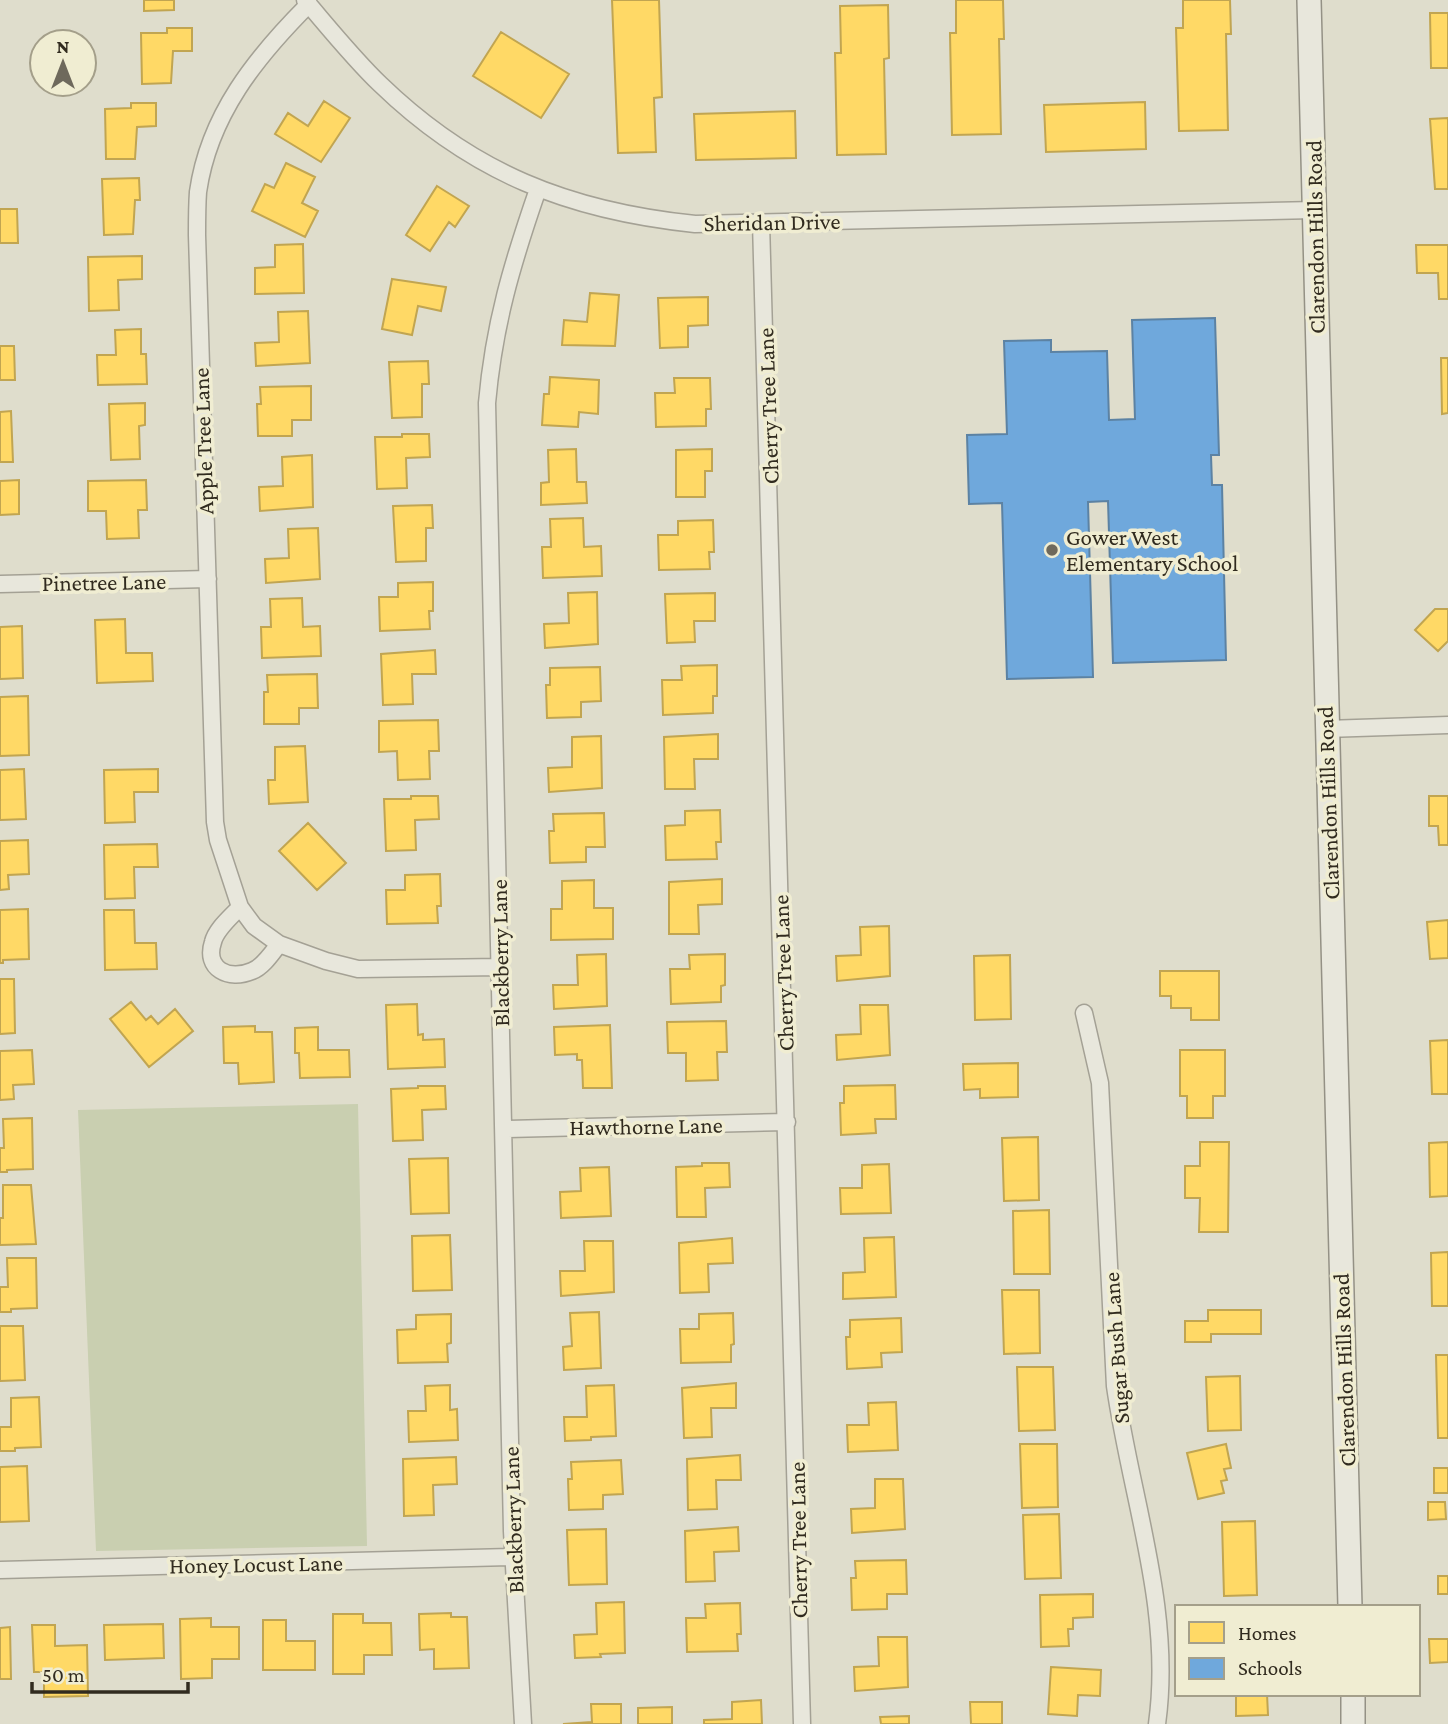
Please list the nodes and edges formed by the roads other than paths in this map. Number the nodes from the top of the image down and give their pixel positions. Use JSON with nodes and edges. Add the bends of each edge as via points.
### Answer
{"nodes":[{"id":1,"x":1309,"y":0,"type":"edge"},
{"id":2,"x":307,"y":2,"type":"edge"},
{"id":3,"x":538,"y":189,"type":"junction"},
{"id":4,"x":1314,"y":210,"type":"junction"},
{"id":5,"x":761,"y":222,"type":"junction"},
{"id":6,"x":208,"y":579,"type":"junction"},
{"id":7,"x":0,"y":584,"type":"edge"},
{"id":8,"x":1448,"y":725,"type":"edge"},
{"id":9,"x":1326,"y":729,"type":"junction"},
{"id":10,"x":240,"y":907,"type":"junction"},
{"id":11,"x":279,"y":944,"type":"junction"},
{"id":12,"x":500,"y":967,"type":"junction"},
{"id":13,"x":1084,"y":1013,"type":"dead end"},
{"id":14,"x":787,"y":1122,"type":"junction"},
{"id":15,"x":505,"y":1129,"type":"junction"},
{"id":16,"x":513,"y":1557,"type":"junction"},
{"id":17,"x":0,"y":1570,"type":"edge"},
{"id":18,"x":1350,"y":1605,"type":"edge"},
{"id":19,"x":1353,"y":1696,"type":"edge"},
{"id":20,"x":523,"y":1724,"type":"edge"},
{"id":21,"x":802,"y":1724,"type":"edge"},
{"id":22,"x":1157,"y":1724,"type":"edge"},
{"id":23,"x":1353,"y":1724,"type":"edge"}],
"edges":[{"from":1,"to":4,"type":"street","name":"Clarendon Hills Road"},
{"from":2,"to":3,"type":"street","name":"Sheridan Drive","via":[[409,110],[470,155]]},
{"from":2,"to":6,"type":"street","name":"Apple Tree Lane","via":[[261,54],[229,103],[208,152],[198,192]]},
{"from":3,"to":5,"type":"street","name":"Sheridan Drive","via":[[649,220]]},
{"from":3,"to":12,"type":"street","name":"Blackberry Lane","via":[[498,318],[488,403]]},
{"from":4,"to":5,"type":"street","name":"Sheridan Drive"},
{"from":4,"to":9,"type":"street","name":"Clarendon Hills Road"},
{"from":5,"to":14,"type":"street","name":"Cherry Tree Lane"},
{"from":6,"to":7,"type":"street","name":"Pinetree Lane"},
{"from":6,"to":10,"type":"street","name":"Apple Tree Lane","via":[[215,822]]},
{"from":8,"to":9,"type":"street"},
{"from":9,"to":18,"type":"street","name":"Clarendon Hills Road"},
{"from":10,"to":11,"type":"street","name":"Apple Tree Lane","via":[[254,926]]},
{"from":10,"to":11,"type":"street","via":[[213,940],[211,957],[220,971],[235,976],[255,971]]},
{"from":11,"to":12,"type":"street","name":"Apple Tree Lane","via":[[358,969]]},
{"from":12,"to":15,"type":"street","name":"Blackberry Lane"},
{"from":13,"to":22,"type":"street","name":"Sugar Bush Lane","via":[[1100,1083],[1115,1386],[1159,1621]]},
{"from":14,"to":15,"type":"street","name":"Hawthorne Lane"},
{"from":14,"to":21,"type":"street","name":"Cherry Tree Lane"},
{"from":15,"to":16,"type":"street","name":"Blackberry Lane"},
{"from":16,"to":17,"type":"street","name":"Honey Locust Lane"},
{"from":16,"to":20,"type":"street","name":"Blackberry Lane"},
{"from":19,"to":23,"type":"street"}]}
